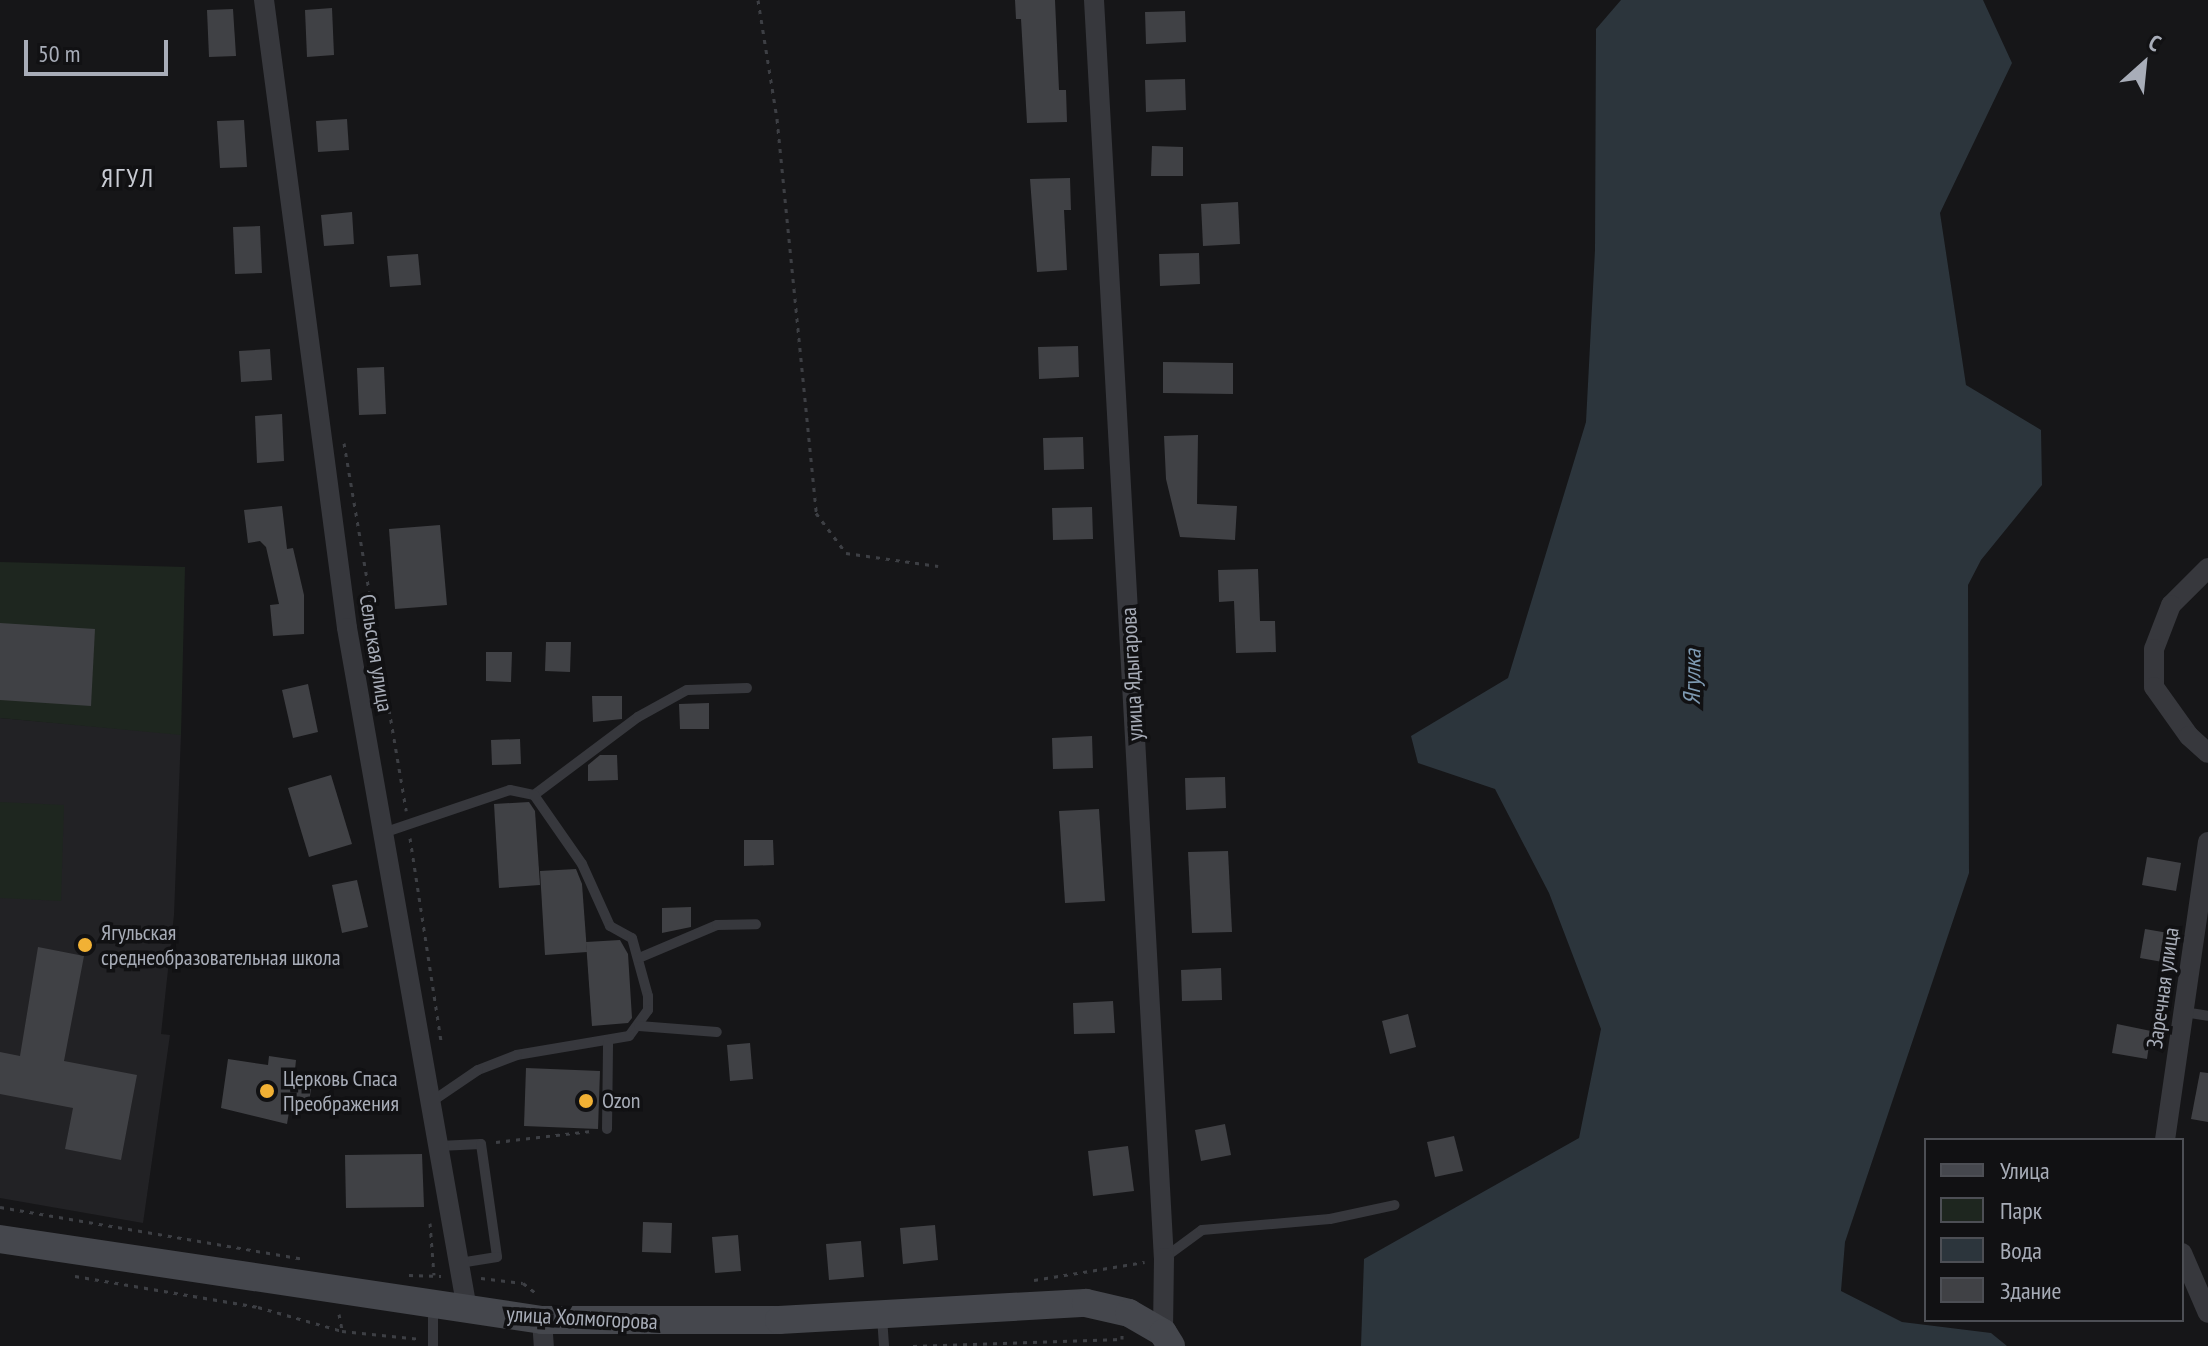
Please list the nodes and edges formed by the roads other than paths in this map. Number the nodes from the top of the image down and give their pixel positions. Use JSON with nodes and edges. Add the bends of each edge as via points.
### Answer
{"nodes":[{"id":1,"x":264,"y":0,"type":"edge"},
{"id":2,"x":1094,"y":0,"type":"edge"},
{"id":3,"x":2208,"y":568,"type":"edge"},
{"id":4,"x":747,"y":688,"type":"dead end"},
{"id":5,"x":2208,"y":753,"type":"edge"},
{"id":6,"x":534,"y":795,"type":"junction"},
{"id":7,"x":383,"y":833,"type":"junction"},
{"id":8,"x":2208,"y":842,"type":"edge"},
{"id":9,"x":756,"y":924,"type":"dead end"},
{"id":10,"x":639,"y":958,"type":"junction"},
{"id":11,"x":2184,"y":1012,"type":"junction"},
{"id":12,"x":2208,"y":1016,"type":"edge"},
{"id":13,"x":639,"y":1026,"type":"junction"},
{"id":14,"x":717,"y":1032,"type":"dead end"},
{"id":15,"x":608,"y":1042,"type":"junction"},
{"id":16,"x":431,"y":1102,"type":"junction"},
{"id":17,"x":607,"y":1129,"type":"road end"},
{"id":18,"x":2165,"y":1138,"type":"edge"},
{"id":19,"x":439,"y":1146,"type":"junction"},
{"id":20,"x":1395,"y":1205,"type":"dead end"},
{"id":21,"x":0,"y":1239,"type":"edge"},
{"id":22,"x":1164,"y":1258,"type":"junction"},
{"id":23,"x":2184,"y":1258,"type":"edge"},
{"id":24,"x":460,"y":1270,"type":"junction"},
{"id":25,"x":433,"y":1304,"type":"junction"},
{"id":26,"x":467,"y":1309,"type":"junction"},
{"id":27,"x":2208,"y":1313,"type":"edge"},
{"id":28,"x":882,"y":1315,"type":"junction"},
{"id":29,"x":543,"y":1321,"type":"edge"},
{"id":30,"x":1167,"y":1340,"type":"edge"},
{"id":31,"x":433,"y":1343,"type":"edge"},
{"id":32,"x":884,"y":1346,"type":"edge"}],
"edges":[{"from":1,"to":7,"type":"street","name":"Сельская улица","via":[[347,628]]},
{"from":2,"to":22,"type":"street","name":"улица Ядыгарова"},
{"from":3,"to":5,"type":"street","via":[[2171,605],[2154,649],[2154,687]]},
{"from":4,"to":6,"type":"lane","via":[[687,690],[638,717]]},
{"from":6,"to":7,"type":"lane","via":[[510,790]]},
{"from":6,"to":10,"type":"lane","via":[[582,864],[601,914],[632,938]]},
{"from":7,"to":16,"type":"street","name":"Сельская улица"},
{"from":8,"to":11,"type":"street","name":"Заречная улица"},
{"from":9,"to":10,"type":"lane","via":[[717,925]]},
{"from":10,"to":13,"type":"lane","via":[[648,996]]},
{"from":11,"to":12,"type":"lane"},
{"from":11,"to":18,"type":"street","name":"Заречная улица"},
{"from":13,"to":14,"type":"lane"},
{"from":13,"to":15,"type":"lane","via":[[629,1036]]},
{"from":15,"to":16,"type":"lane","via":[[517,1055],[478,1070]]},
{"from":15,"to":17,"type":"lane"},
{"from":16,"to":19,"type":"street","name":"Сельская улица"},
{"from":19,"to":24,"type":"street","name":"Сельская улица"},
{"from":19,"to":24,"type":"lane","via":[[481,1144],[497,1257]]},
{"from":20,"to":22,"type":"lane","via":[[1330,1219],[1202,1230]]},
{"from":21,"to":25,"type":"street","name":"улица Холмогорова"},
{"from":22,"to":30,"type":"street","name":"улица Ядыгарова"},
{"from":23,"to":27,"type":"street"},
{"from":24,"to":26,"type":"street","name":"Сельская улица"},
{"from":25,"to":26,"type":"street","name":"улица Холмогорова"},
{"from":25,"to":31,"type":"lane"},
{"from":26,"to":29,"type":"street","name":"улица Холмогорова"},
{"from":28,"to":29,"type":"street","name":"улица Холмогорова","via":[[670,1323]]},
{"from":28,"to":30,"type":"street","name":"улица Холмогорова","via":[[1086,1303],[1129,1313]]},
{"from":28,"to":32,"type":"lane"}]}
